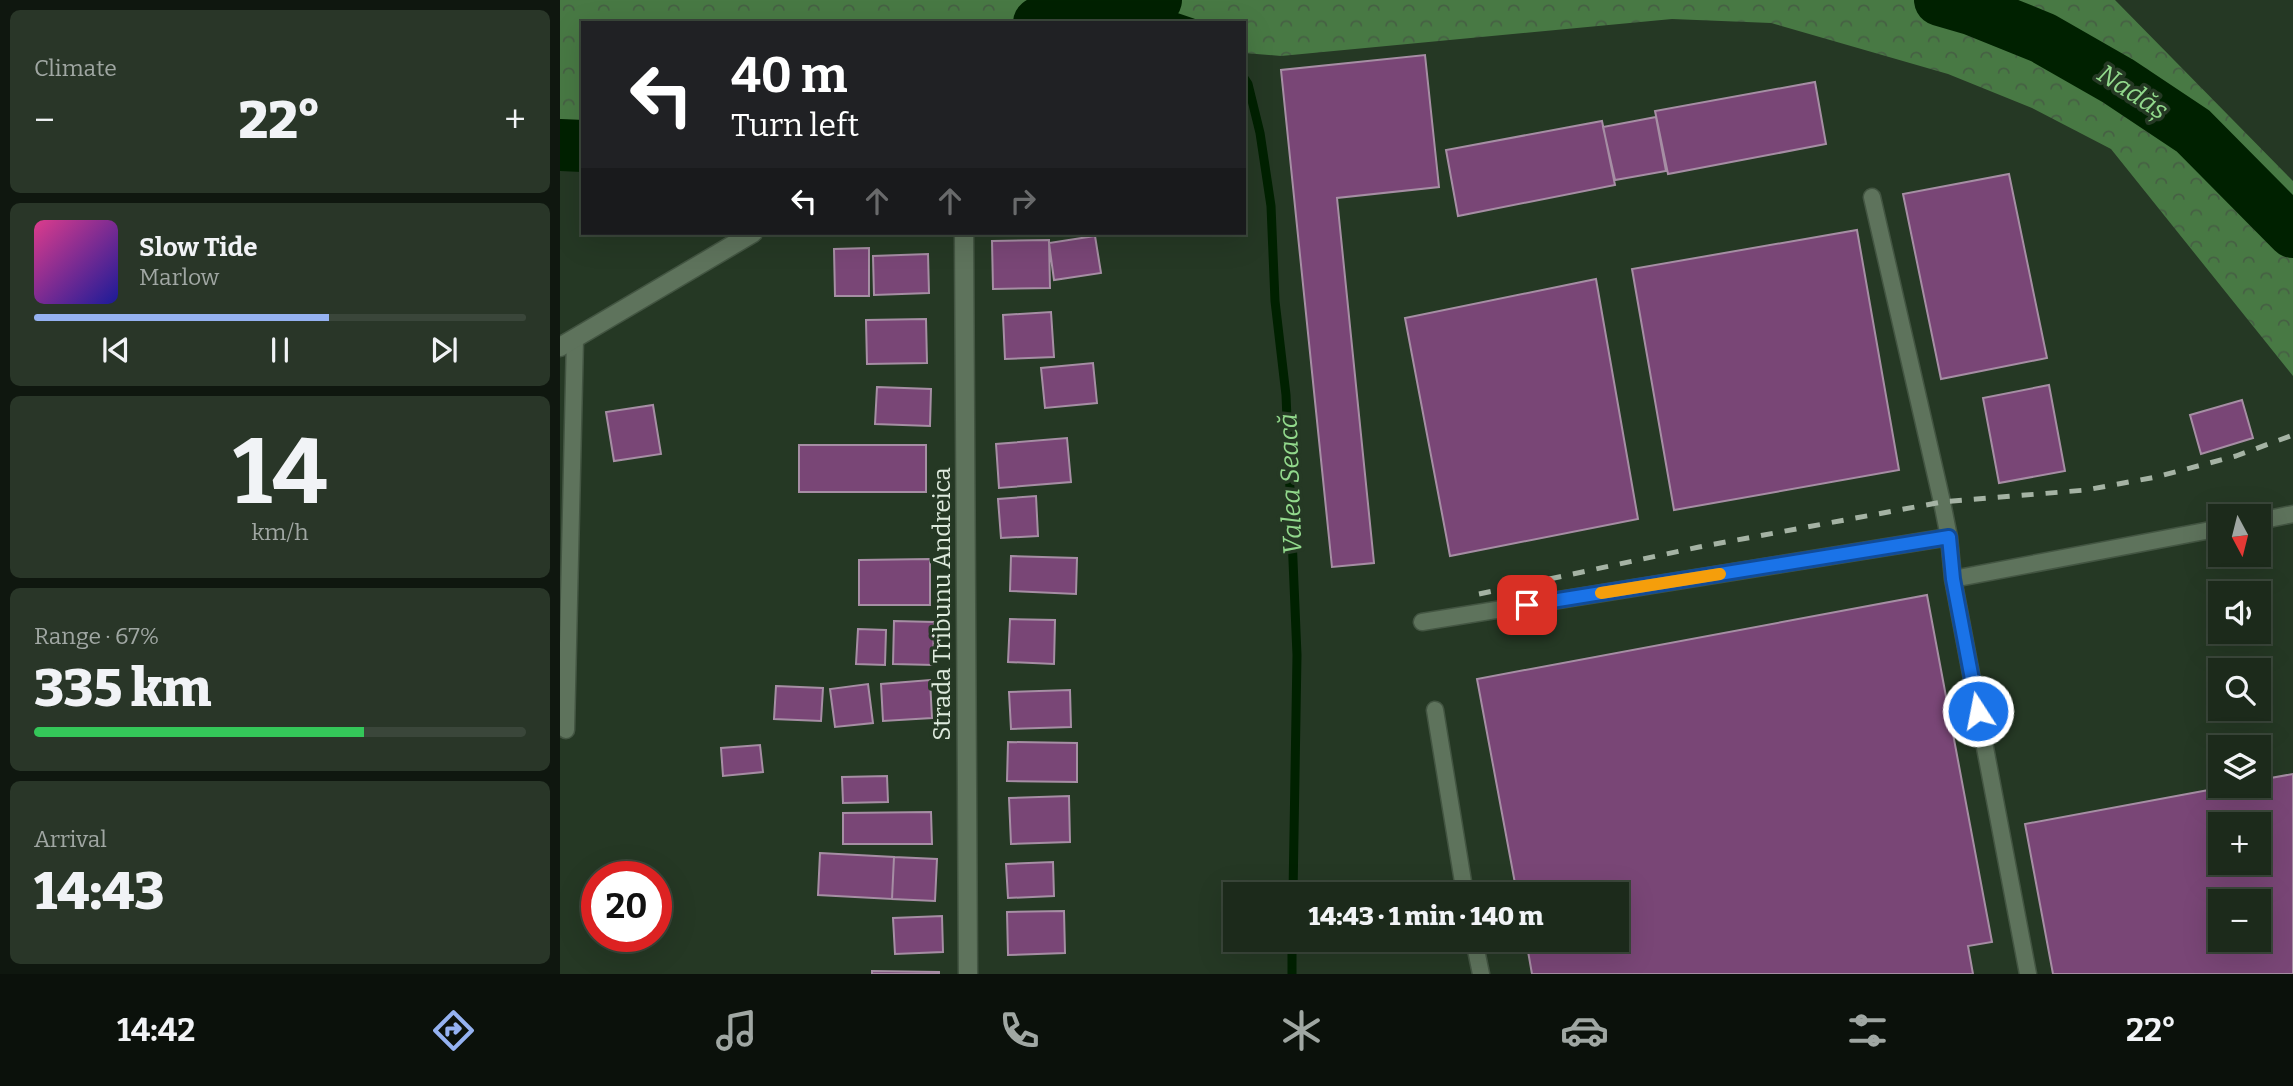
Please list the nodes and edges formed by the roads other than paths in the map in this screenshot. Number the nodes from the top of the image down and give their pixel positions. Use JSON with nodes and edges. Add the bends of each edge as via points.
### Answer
{"nodes":[{"id":1,"x":1872,"y":197,"type":"dead end"},
{"id":2,"x":750,"y":235,"type":"edge"},
{"id":3,"x":964,"y":235,"type":"edge"},
{"id":4,"x":567,"y":343,"type":"edge"},
{"id":5,"x":2293,"y":514,"type":"edge"},
{"id":6,"x":2272,"y":518,"type":"edge"},
{"id":7,"x":2208,"y":530,"type":"edge"},
{"id":8,"x":1949,"y":537,"type":"junction"},
{"id":9,"x":1953,"y":579,"type":"junction"},
{"id":10,"x":1422,"y":622,"type":"dead end"},
{"id":11,"x":1435,"y":710,"type":"dead end"},
{"id":12,"x":566,"y":730,"type":"dead end"},
{"id":13,"x":1463,"y":882,"type":"edge"},
{"id":14,"x":1476,"y":952,"type":"edge"},
{"id":15,"x":968,"y":974,"type":"edge"},
{"id":16,"x":1481,"y":974,"type":"edge"},
{"id":17,"x":2028,"y":974,"type":"edge"}],
"edges":[{"from":1,"to":8,"type":"lane"},
{"from":2,"to":4,"type":"street"},
{"from":3,"to":15,"type":"street","name":"Strada Tribunu Andreica"},
{"from":4,"to":12,"type":"lane"},
{"from":5,"to":6,"type":"lane"},
{"from":7,"to":9,"type":"lane"},
{"from":8,"to":9,"type":"lane"},
{"from":8,"to":10,"type":"lane"},
{"from":9,"to":17,"type":"lane"},
{"from":11,"to":13,"type":"lane"},
{"from":14,"to":16,"type":"lane"}]}
